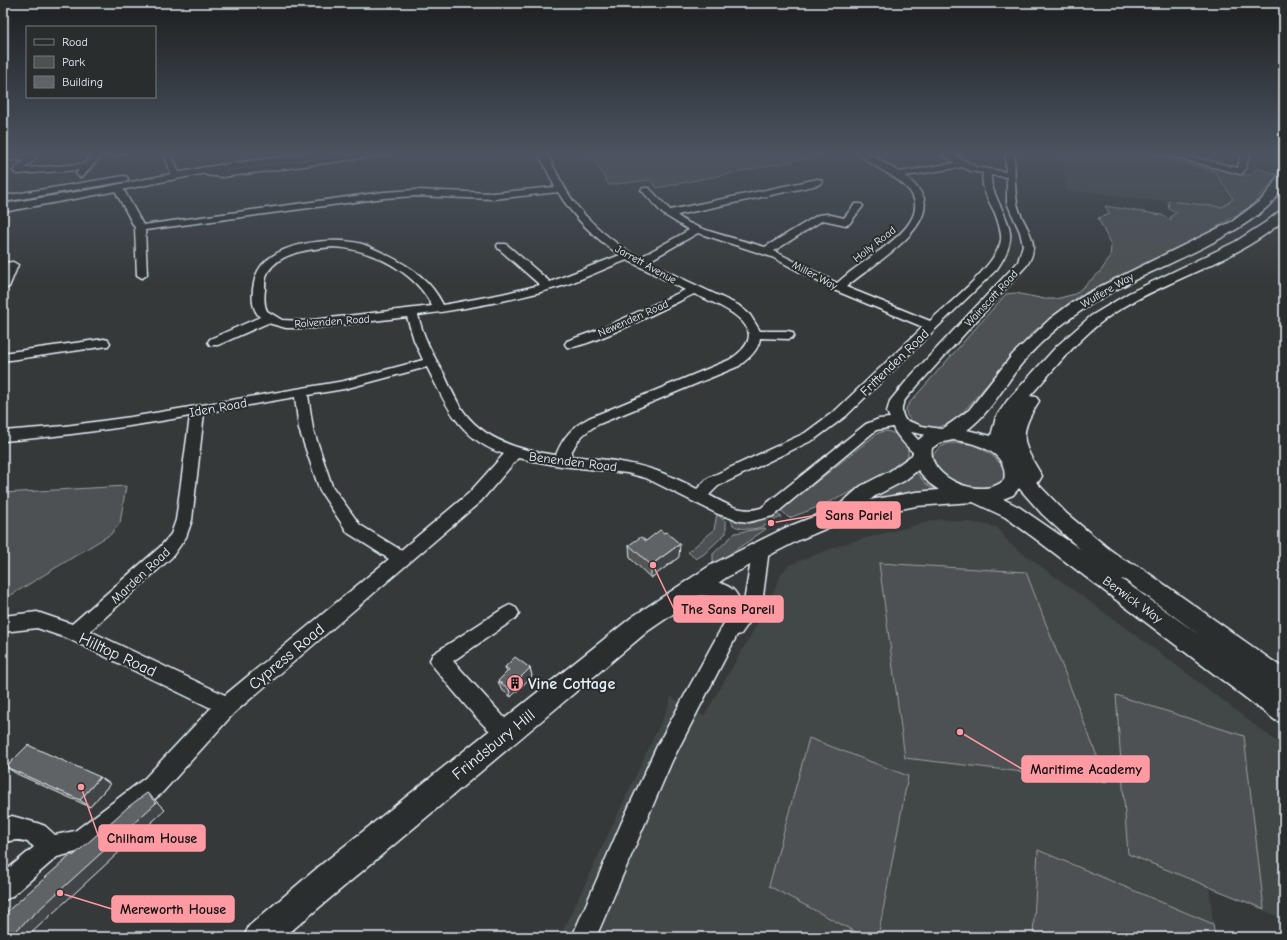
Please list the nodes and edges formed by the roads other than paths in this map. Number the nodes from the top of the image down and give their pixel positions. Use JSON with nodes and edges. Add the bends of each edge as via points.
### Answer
{"nodes":[{"id":1,"x":26,"y":196,"type":"edge"},
{"id":2,"x":60,"y":196,"type":"edge"},
{"id":3,"x":126,"y":196,"type":"edge"},
{"id":4,"x":378,"y":196,"type":"edge"},
{"id":5,"x":566,"y":196,"type":"edge"},
{"id":6,"x":651,"y":196,"type":"edge"},
{"id":7,"x":750,"y":196,"type":"edge"},
{"id":8,"x":918,"y":196,"type":"edge"},
{"id":9,"x":991,"y":196,"type":"edge"},
{"id":10,"x":1011,"y":196,"type":"edge"},
{"id":11,"x":1270,"y":196,"type":"edge"},
{"id":12,"x":3,"y":200,"type":"edge"},
{"id":13,"x":858,"y":206,"type":"dead end"},
{"id":14,"x":3,"y":208,"type":"edge"},
{"id":15,"x":671,"y":214,"type":"junction"},
{"id":16,"x":1284,"y":214,"type":"edge"},
{"id":17,"x":140,"y":228,"type":"junction"},
{"id":18,"x":697,"y":229,"type":"junction"},
{"id":19,"x":502,"y":246,"type":"dead end"},
{"id":20,"x":766,"y":251,"type":"junction"},
{"id":21,"x":628,"y":256,"type":"junction"},
{"id":22,"x":640,"y":262,"type":"junction"},
{"id":23,"x":3,"y":266,"type":"edge"},
{"id":24,"x":142,"y":275,"type":"dead end"},
{"id":25,"x":548,"y":286,"type":"junction"},
{"id":26,"x":3,"y":287,"type":"edge"},
{"id":27,"x":838,"y":288,"type":"junction"},
{"id":28,"x":694,"y":290,"type":"junction"},
{"id":29,"x":439,"y":308,"type":"junction"},
{"id":30,"x":412,"y":313,"type":"junction"},
{"id":31,"x":268,"y":318,"type":"junction"},
{"id":32,"x":931,"y":326,"type":"junction"},
{"id":33,"x":754,"y":334,"type":"junction"},
{"id":34,"x":788,"y":335,"type":"dead end"},
{"id":35,"x":214,"y":342,"type":"dead end"},
{"id":36,"x":104,"y":344,"type":"dead end"},
{"id":37,"x":572,"y":344,"type":"dead end"},
{"id":38,"x":3,"y":356,"type":"edge"},
{"id":39,"x":1052,"y":360,"type":"junction"},
{"id":40,"x":431,"y":362,"type":"junction"},
{"id":41,"x":301,"y":392,"type":"junction"},
{"id":42,"x":198,"y":410,"type":"junction"},
{"id":43,"x":899,"y":422,"type":"junction"},
{"id":44,"x":948,"y":434,"type":"junction"},
{"id":45,"x":3,"y":436,"type":"edge"},
{"id":46,"x":515,"y":452,"type":"junction"},
{"id":47,"x":922,"y":455,"type":"junction"},
{"id":48,"x":1007,"y":458,"type":"junction"},
{"id":49,"x":561,"y":460,"type":"junction"},
{"id":50,"x":974,"y":495,"type":"junction"},
{"id":51,"x":698,"y":497,"type":"junction"},
{"id":52,"x":843,"y":513,"type":"junction"},
{"id":53,"x":761,"y":549,"type":"junction"},
{"id":54,"x":401,"y":558,"type":"junction"},
{"id":55,"x":1133,"y":574,"type":"junction"},
{"id":56,"x":691,"y":588,"type":"junction"},
{"id":57,"x":510,"y":613,"type":"dead end"},
{"id":58,"x":3,"y":624,"type":"edge"},
{"id":59,"x":75,"y":633,"type":"junction"},
{"id":60,"x":726,"y":640,"type":"junction"},
{"id":61,"x":1284,"y":683,"type":"edge"},
{"id":62,"x":227,"y":706,"type":"junction"},
{"id":63,"x":1284,"y":711,"type":"edge"},
{"id":64,"x":507,"y":733,"type":"junction"},
{"id":65,"x":3,"y":832,"type":"edge"},
{"id":66,"x":51,"y":847,"type":"junction"},
{"id":67,"x":3,"y":889,"type":"edge"},
{"id":68,"x":260,"y":937,"type":"edge"},
{"id":69,"x":584,"y":937,"type":"edge"}],
"edges":[{"from":1,"to":12,"type":"street"},
{"from":2,"to":14,"type":"main road"},
{"from":3,"to":17,"type":"street"},
{"from":4,"to":17,"type":"street"},
{"from":5,"to":21,"type":"street","name":"Jarrett Avenue","via":[[590,225],[610,244]]},
{"from":6,"to":15,"type":"street","name":"Miller Way"},
{"from":7,"to":15,"type":"street"},
{"from":8,"to":27,"type":"street","name":"Holly Road","via":[[919,213],[912,228],[896,245]]},
{"from":9,"to":32,"type":"street","name":"Frittenden Road","via":[[1007,234],[1001,256],[993,267]]},
{"from":10,"to":43,"type":"street","name":"Wainscott Road","via":[[1028,245],[1023,263],[899,399],[894,408]]},
{"from":11,"to":44,"type":"main road","name":"Wulfere Way","via":[[1259,208],[1239,222],[1112,286],[1051,326],[1020,356],[975,414]]},
{"from":13,"to":20,"type":"street","via":[[846,222],[821,218]]},
{"from":15,"to":18,"type":"street","name":"Miller Way","via":[[685,225]]},
{"from":16,"to":39,"type":"main road","name":"Wulfere Way","via":[[1261,232],[1155,285],[1097,318]]},
{"from":17,"to":24,"type":"street"},
{"from":18,"to":20,"type":"street","name":"Miller Way"},
{"from":18,"to":22,"type":"street"},
{"from":19,"to":25,"type":"street"},
{"from":20,"to":27,"type":"street","name":"Miller Way"},
{"from":21,"to":22,"type":"street","name":"Jarrett Avenue"},
{"from":21,"to":25,"type":"street","name":"Rolvenden Road"},
{"from":22,"to":28,"type":"street","name":"Jarrett Avenue"},
{"from":23,"to":26,"type":"street","via":[[13,265]]},
{"from":25,"to":29,"type":"street","name":"Rolvenden Road"},
{"from":27,"to":32,"type":"street","name":"Miller Way"},
{"from":28,"to":33,"type":"street","name":"Jarrett Avenue","via":[[742,315],[751,324]]},
{"from":28,"to":37,"type":"street","name":"Newenden Road"},
{"from":29,"to":30,"type":"street","name":"Rolvenden Road"},
{"from":29,"to":31,"type":"street","via":[[430,290],[412,272],[361,247],[328,244],[290,252],[265,269],[262,274],[259,306],[260,311]]},
{"from":30,"to":31,"type":"street","name":"Rolvenden Road","via":[[306,325],[282,323]]},
{"from":30,"to":40,"type":"street","name":"Benenden Road","via":[[417,335]]},
{"from":31,"to":35,"type":"street"},
{"from":32,"to":51,"type":"street","name":"Frittenden Road","via":[[841,413],[810,436],[713,482]]},
{"from":33,"to":34,"type":"street"},
{"from":33,"to":49,"type":"street","via":[[750,350],[734,363],[614,411],[586,425],[569,442]]},
{"from":36,"to":38,"type":"street"},
{"from":39,"to":48,"type":"main road","name":"Wulfere Way","via":[[1003,418],[1000,429]]},
{"from":39,"to":55,"type":"main road","via":[[1014,431],[1018,452],[1039,485],[1061,510]]},
{"from":40,"to":41,"type":"street","name":"Iden Road","via":[[344,385]]},
{"from":40,"to":46,"type":"street","name":"Benenden Road","via":[[465,422],[484,437]]},
{"from":41,"to":42,"type":"street","name":"Iden Road"},
{"from":41,"to":54,"type":"street","via":[[306,428],[325,487],[354,529]]},
{"from":42,"to":45,"type":"street","name":"Iden Road","via":[[65,431]]},
{"from":42,"to":59,"type":"street","name":"Marden Road","via":[[184,520],[178,537],[166,552]]},
{"from":43,"to":44,"type":"street","via":[[920,430]]},
{"from":43,"to":47,"type":"street","name":"Wainscott Road","via":[[900,429]]},
{"from":43,"to":51,"type":"street","name":"Benenden Road","via":[[879,424],[870,428],[767,512],[748,516],[730,513]]},
{"from":44,"to":47,"type":"main road","via":[[929,441]]},
{"from":44,"to":48,"type":"main road","via":[[988,442]]},
{"from":46,"to":49,"type":"street","name":"Benenden Road","via":[[532,457]]},
{"from":46,"to":54,"type":"street","name":"Cypress Road","via":[[475,497]]},
{"from":47,"to":50,"type":"main road","via":[[926,469],[939,482]]},
{"from":47,"to":52,"type":"main road","name":"Frindsbury Hill","via":[[897,476],[868,491]]},
{"from":48,"to":50,"type":"main road","via":[[1014,473],[1014,480],[1008,488],[992,495]]},
{"from":48,"to":55,"type":"main road","name":"Berwick Way","via":[[1028,487],[1056,518],[1105,558]]},
{"from":49,"to":51,"type":"street","name":"Benenden Road","via":[[638,470]]},
{"from":50,"to":52,"type":"main road","name":"Frindsbury Hill","via":[[916,499]]},
{"from":50,"to":63,"type":"main road","name":"Berwick Way","via":[[1012,512],[1040,531]]},
{"from":52,"to":53,"type":"main road","name":"Frindsbury Hill"},
{"from":53,"to":56,"type":"main road","name":"Frindsbury Hill"},
{"from":53,"to":60,"type":"street","via":[[753,604]]},
{"from":54,"to":62,"type":"street","name":"Cypress Road"},
{"from":55,"to":61,"type":"main road","name":"Berwick Way"},
{"from":56,"to":60,"type":"street","via":[[714,588],[723,592],[734,604],[737,616]]},
{"from":56,"to":64,"type":"main road","name":"Frindsbury Hill","via":[[640,624]]},
{"from":57,"to":64,"type":"street","via":[[440,660]]},
{"from":58,"to":59,"type":"street","name":"Hilltop Road","via":[[37,620]]},
{"from":59,"to":62,"type":"street","name":"Hilltop Road"},
{"from":60,"to":69,"type":"street","via":[[677,729]]},
{"from":62,"to":66,"type":"street","name":"Cypress Road","via":[[153,786],[80,841]]},
{"from":64,"to":68,"type":"main road","name":"Frindsbury Hill"},
{"from":65,"to":66,"type":"street","via":[[12,827],[37,834]]},
{"from":66,"to":67,"type":"street","name":"Cypress Road"}]}
